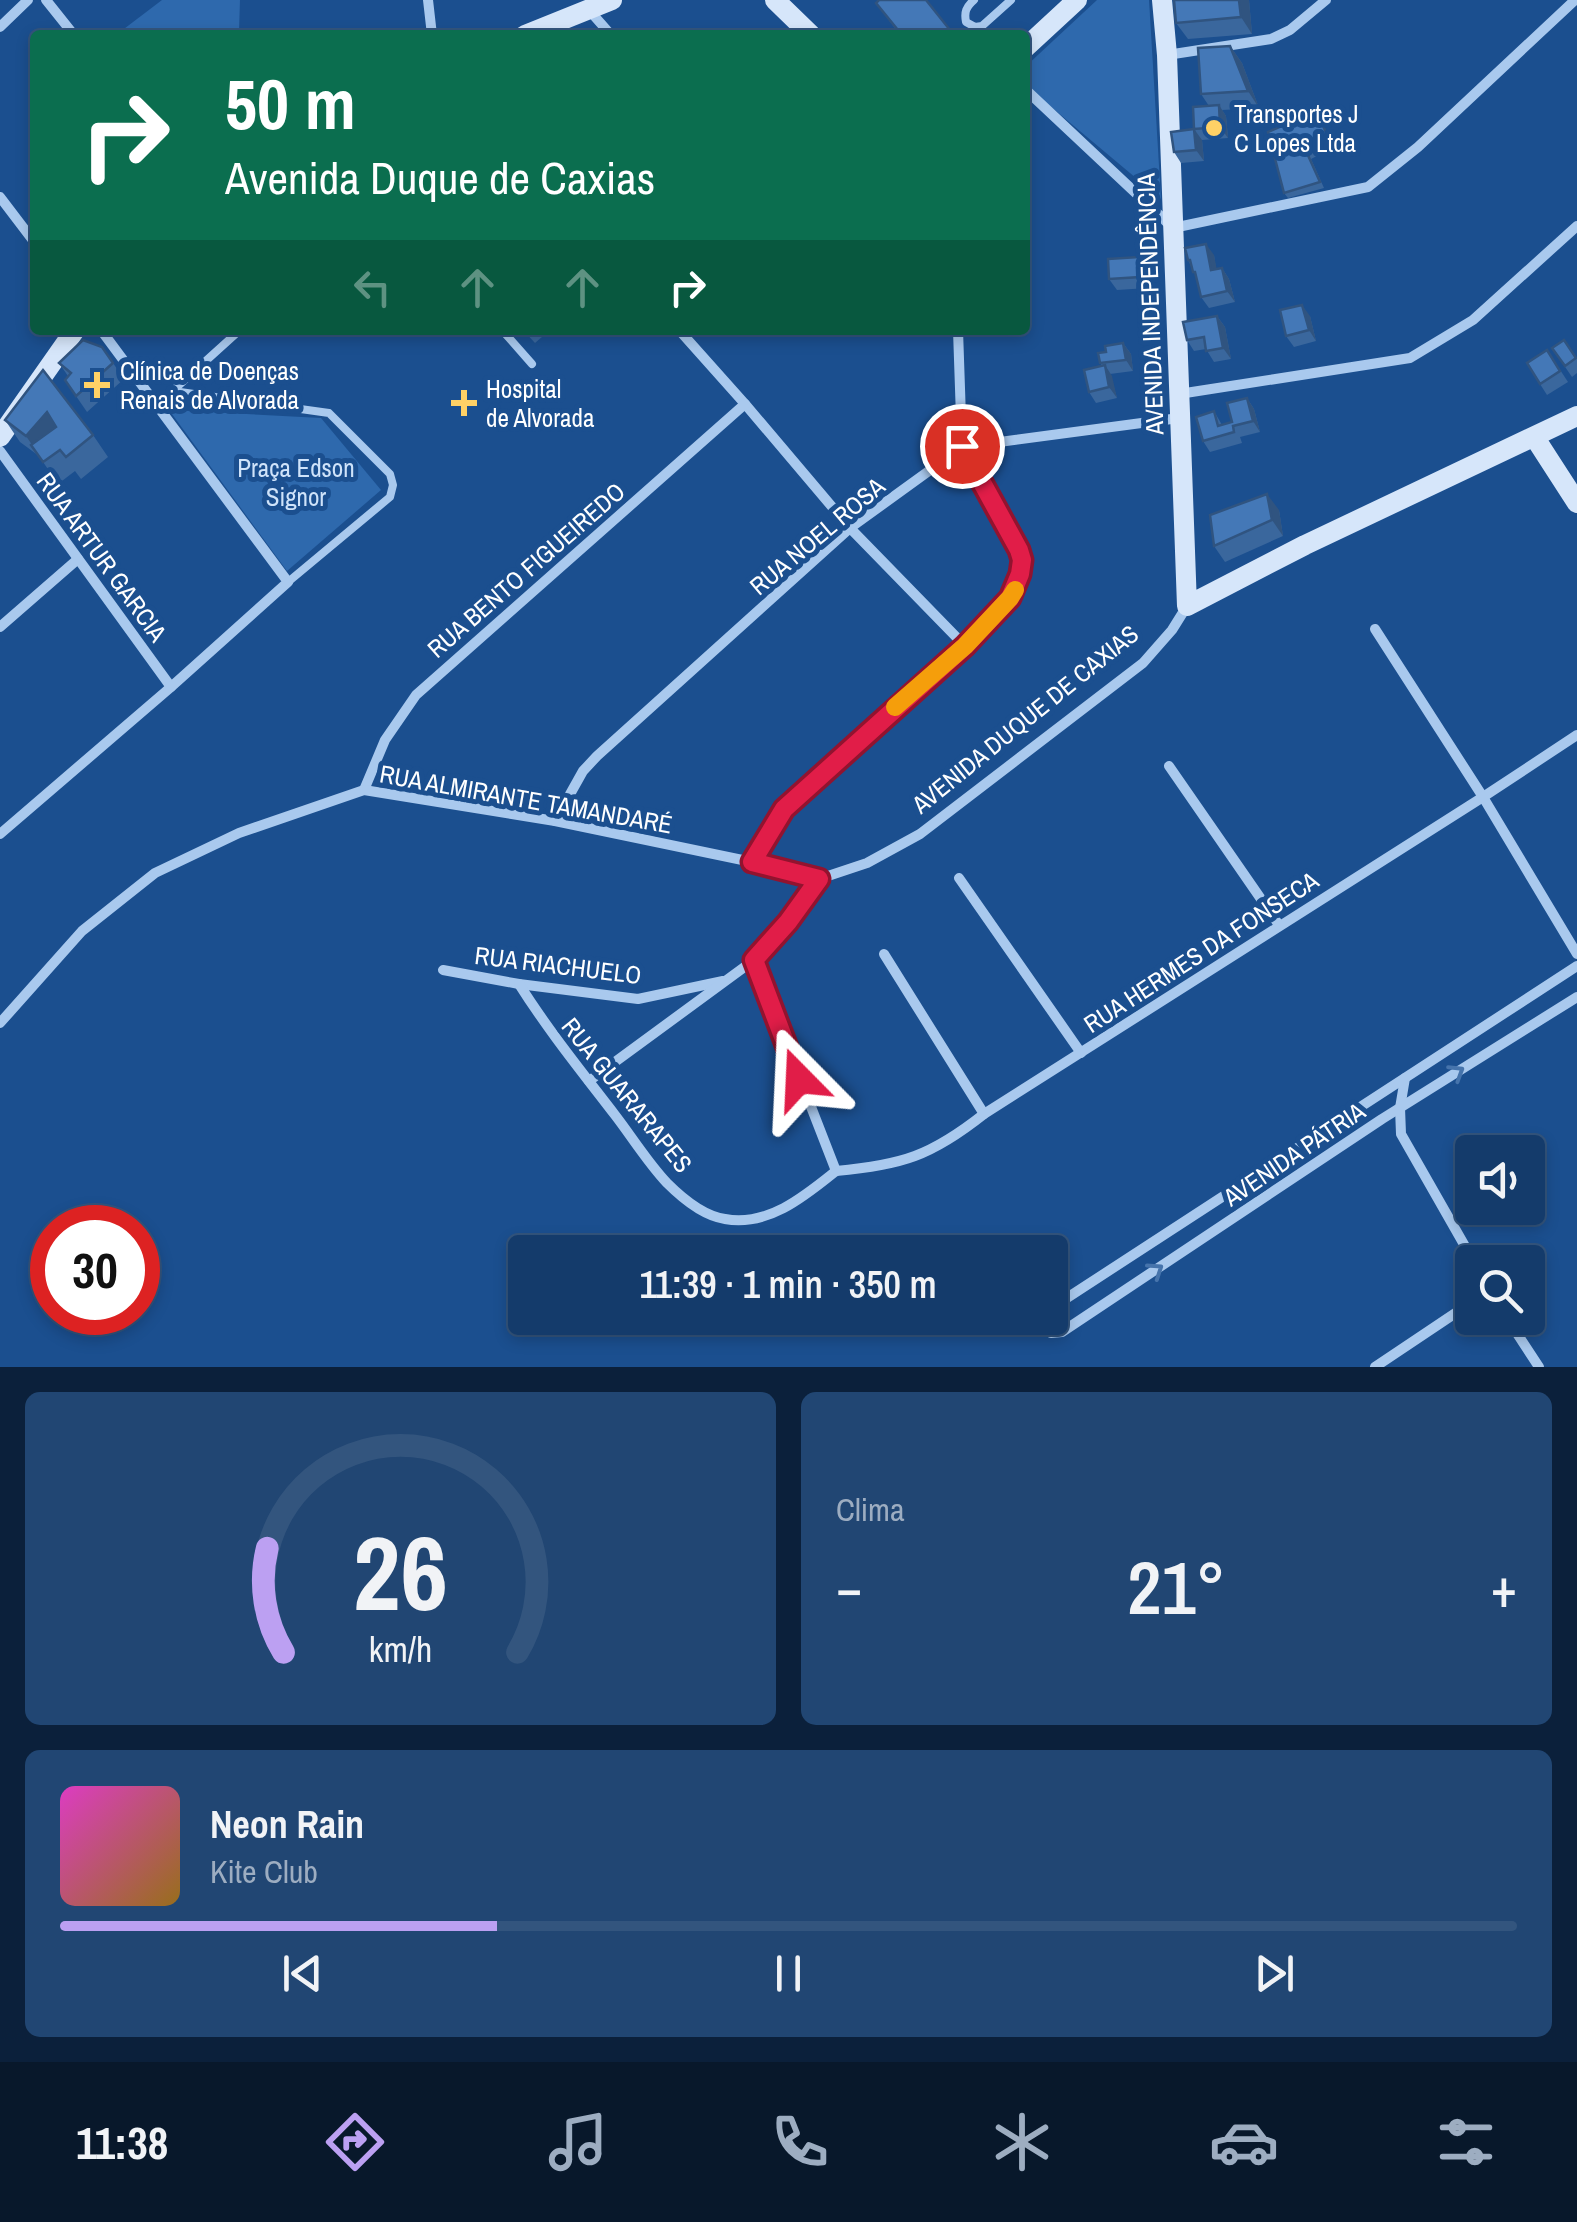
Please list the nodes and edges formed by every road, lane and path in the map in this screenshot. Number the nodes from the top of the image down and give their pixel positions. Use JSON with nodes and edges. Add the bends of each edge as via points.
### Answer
{"nodes":[{"id":1,"x":28,"y":0,"type":"edge"},
{"id":2,"x":46,"y":0,"type":"edge"},
{"id":3,"x":428,"y":0,"type":"edge"},
{"id":4,"x":612,"y":0,"type":"edge"},
{"id":5,"x":775,"y":0,"type":"edge"},
{"id":6,"x":974,"y":0,"type":"edge"},
{"id":7,"x":1011,"y":0,"type":"edge"},
{"id":8,"x":1162,"y":0,"type":"edge"},
{"id":9,"x":1326,"y":0,"type":"edge"},
{"id":10,"x":1575,"y":0,"type":"edge"},
{"id":11,"x":1066,"y":3,"type":"edge"},
{"id":12,"x":590,"y":10,"type":"junction"},
{"id":13,"x":0,"y":27,"type":"edge"},
{"id":14,"x":70,"y":30,"type":"edge"},
{"id":15,"x":431,"y":30,"type":"edge"},
{"id":16,"x":538,"y":30,"type":"edge"},
{"id":17,"x":608,"y":30,"type":"edge"},
{"id":18,"x":806,"y":30,"type":"edge"},
{"id":19,"x":969,"y":30,"type":"edge"},
{"id":20,"x":1030,"y":43,"type":"edge"},
{"id":21,"x":1168,"y":55,"type":"junction"},
{"id":22,"x":1030,"y":94,"type":"edge"},
{"id":23,"x":0,"y":196,"type":"edge"},
{"id":24,"x":1577,"y":226,"type":"edge"},
{"id":25,"x":1172,"y":228,"type":"junction"},
{"id":26,"x":30,"y":236,"type":"edge"},
{"id":27,"x":71,"y":335,"type":"edge"},
{"id":28,"x":105,"y":335,"type":"edge"},
{"id":29,"x":234,"y":335,"type":"edge"},
{"id":30,"x":506,"y":335,"type":"edge"},
{"id":31,"x":683,"y":335,"type":"edge"},
{"id":32,"x":958,"y":335,"type":"edge"},
{"id":33,"x":532,"y":364,"type":"dead end"},
{"id":34,"x":172,"y":391,"type":"junction"},
{"id":35,"x":1178,"y":394,"type":"junction"},
{"id":36,"x":745,"y":404,"type":"junction"},
{"id":37,"x":157,"y":405,"type":"junction"},
{"id":38,"x":1577,"y":416,"type":"edge"},
{"id":39,"x":1178,"y":418,"type":"junction"},
{"id":40,"x":0,"y":437,"type":"edge"},
{"id":41,"x":1535,"y":438,"type":"junction"},
{"id":42,"x":962,"y":446,"type":"junction"},
{"id":43,"x":0,"y":451,"type":"edge"},
{"id":44,"x":1577,"y":503,"type":"edge"},
{"id":45,"x":850,"y":528,"type":"junction"},
{"id":46,"x":78,"y":559,"type":"junction"},
{"id":47,"x":288,"y":582,"type":"junction"},
{"id":48,"x":1187,"y":606,"type":"junction"},
{"id":49,"x":0,"y":627,"type":"edge"},
{"id":50,"x":1375,"y":629,"type":"dead end"},
{"id":51,"x":965,"y":646,"type":"junction"},
{"id":52,"x":171,"y":687,"type":"junction"},
{"id":53,"x":1577,"y":734,"type":"edge"},
{"id":54,"x":1168,"y":766,"type":"dead end"},
{"id":55,"x":364,"y":790,"type":"junction"},
{"id":56,"x":1483,"y":797,"type":"junction"},
{"id":57,"x":555,"y":821,"type":"junction"},
{"id":58,"x":2,"y":829,"type":"edge"},
{"id":59,"x":752,"y":862,"type":"junction"},
{"id":60,"x":959,"y":878,"type":"dead end"},
{"id":61,"x":819,"y":879,"type":"junction"},
{"id":62,"x":1279,"y":925,"type":"junction"},
{"id":63,"x":884,"y":954,"type":"dead end"},
{"id":64,"x":1577,"y":954,"type":"edge"},
{"id":65,"x":754,"y":960,"type":"junction"},
{"id":66,"x":1577,"y":966,"type":"edge"},
{"id":67,"x":444,"y":970,"type":"dead end"},
{"id":68,"x":727,"y":980,"type":"junction"},
{"id":69,"x":518,"y":984,"type":"junction"},
{"id":70,"x":1577,"y":997,"type":"edge"},
{"id":71,"x":1504,"y":1014,"type":"junction"},
{"id":72,"x":0,"y":1023,"type":"edge"},
{"id":73,"x":1516,"y":1036,"type":"junction"},
{"id":74,"x":1081,"y":1053,"type":"junction"},
{"id":75,"x":1404,"y":1078,"type":"junction"},
{"id":76,"x":589,"y":1081,"type":"junction"},
{"id":77,"x":1400,"y":1108,"type":"junction"},
{"id":78,"x":984,"y":1114,"type":"junction"},
{"id":79,"x":1315,"y":1137,"type":"junction"},
{"id":80,"x":1326,"y":1156,"type":"junction"},
{"id":81,"x":836,"y":1171,"type":"junction"},
{"id":82,"x":1464,"y":1245,"type":"edge"},
{"id":83,"x":1117,"y":1266,"type":"junction"},
{"id":84,"x":1130,"y":1287,"type":"junction"},
{"id":85,"x":1068,"y":1297,"type":"edge"},
{"id":86,"x":1455,"y":1313,"type":"edge"},
{"id":87,"x":1068,"y":1328,"type":"edge"},
{"id":88,"x":1519,"y":1335,"type":"edge"},
{"id":89,"x":1375,"y":1367,"type":"edge"},
{"id":90,"x":1539,"y":1367,"type":"edge"}],
"edges":[{"from":1,"to":13,"type":"street"},
{"from":2,"to":14,"type":"street"},
{"from":3,"to":15,"type":"street"},
{"from":4,"to":12,"type":"street"},
{"from":5,"to":18,"type":"street"},
{"from":6,"to":19,"type":"lane","via":[[964,14]]},
{"from":7,"to":19,"type":"lane"},
{"from":8,"to":21,"type":"street","name":"AVENIDA INDEPENDÊNCIA"},
{"from":9,"to":21,"type":"street","via":[[1272,39]]},
{"from":10,"to":25,"type":"street","via":[[1368,188]]},
{"from":11,"to":20,"type":"street"},
{"from":12,"to":16,"type":"street"},
{"from":12,"to":17,"type":"street"},
{"from":21,"to":25,"type":"street","name":"AVENIDA INDEPENDÊNCIA"},
{"from":22,"to":25,"type":"street"},
{"from":23,"to":26,"type":"street"},
{"from":24,"to":35,"type":"street","via":[[1473,320],[1410,358]]},
{"from":25,"to":35,"type":"street","name":"AVENIDA INDEPENDÊNCIA"},
{"from":27,"to":40,"type":"street"},
{"from":28,"to":37,"type":"street"},
{"from":29,"to":34,"type":"lane"},
{"from":30,"to":33,"type":"lane"},
{"from":31,"to":36,"type":"street"},
{"from":32,"to":42,"type":"street"},
{"from":34,"to":37,"type":"lane"},
{"from":34,"to":47,"type":"lane","via":[[329,414],[390,474],[390,497]]},
{"from":35,"to":39,"type":"street","name":"AVENIDA INDEPENDÊNCIA"},
{"from":36,"to":45,"type":"street"},
{"from":36,"to":55,"type":"street","name":"RUA BENTO FIGUEIREDO","via":[[416,694],[385,740]]},
{"from":37,"to":47,"type":"street"},
{"from":38,"to":41,"type":"street","name":"AVENIDA DUQUE DE CAXIAS"},
{"from":39,"to":42,"type":"street","name":"RUA NOEL ROSA"},
{"from":39,"to":48,"type":"street","name":"AVENIDA INDEPENDÊNCIA"},
{"from":41,"to":44,"type":"street"},
{"from":41,"to":48,"type":"street","name":"AVENIDA DUQUE DE CAXIAS"},
{"from":42,"to":45,"type":"street","name":"RUA NOEL ROSA"},
{"from":42,"to":51,"type":"street","via":[[1022,560],[1010,598]]},
{"from":43,"to":46,"type":"street","name":"RUA ARTUR GARCIA"},
{"from":45,"to":51,"type":"street"},
{"from":45,"to":57,"type":"street","name":"RUA NOEL ROSA","via":[[597,756]]},
{"from":46,"to":49,"type":"street"},
{"from":46,"to":52,"type":"street","name":"RUA ARTUR GARCIA"},
{"from":47,"to":52,"type":"street"},
{"from":48,"to":61,"type":"street","name":"AVENIDA DUQUE DE CAXIAS","via":[[1143,663],[920,834]]},
{"from":50,"to":56,"type":"street"},
{"from":51,"to":59,"type":"street","via":[[784,809]]},
{"from":52,"to":58,"type":"street"},
{"from":53,"to":56,"type":"street","name":"RUA HERMES DA FONSECA"},
{"from":54,"to":62,"type":"street"},
{"from":55,"to":57,"type":"street","name":"RUA ALMIRANTE TAMANDARÉ"},
{"from":55,"to":72,"type":"street","name":"RUA ALMIRANTE TAMANDARÉ","via":[[239,833],[154,873],[82,931]]},
{"from":56,"to":62,"type":"street","name":"RUA HERMES DA FONSECA"},
{"from":56,"to":64,"type":"street"},
{"from":57,"to":59,"type":"street","name":"RUA ALMIRANTE TAMANDARÉ"},
{"from":59,"to":61,"type":"street","name":"RUA ALMIRANTE TAMANDARÉ"},
{"from":60,"to":74,"type":"street"},
{"from":61,"to":65,"type":"street"},
{"from":62,"to":74,"type":"street","name":"RUA HERMES DA FONSECA"},
{"from":63,"to":78,"type":"street"},
{"from":65,"to":68,"type":"street"},
{"from":65,"to":81,"type":"street"},
{"from":66,"to":71,"type":"street","name":"AVENIDA PÁTRIA"},
{"from":67,"to":69,"type":"street","name":"RUA RIACHUELO"},
{"from":68,"to":69,"type":"street","name":"RUA RIACHUELO","via":[[638,999]]},
{"from":68,"to":76,"type":"street"},
{"from":69,"to":76,"type":"street","name":"RUA GUARARAPES"},
{"from":70,"to":73,"type":"street","name":"AVENIDA PÁTRIA"},
{"from":71,"to":73,"type":"street"},
{"from":71,"to":75,"type":"street","name":"AVENIDA PÁTRIA"},
{"from":77,"to":73,"type":"street","name":"AVENIDA PÁTRIA","one_way":true},
{"from":74,"to":78,"type":"street","name":"RUA HERMES DA FONSECA"},
{"from":75,"to":77,"type":"street"},
{"from":75,"to":79,"type":"street","name":"AVENIDA PÁTRIA"},
{"from":76,"to":81,"type":"street","name":"RUA GUARARAPES","via":[[667,1182],[702,1211],[725,1220],[777,1211]]},
{"from":77,"to":80,"type":"street","name":"AVENIDA PÁTRIA"},
{"from":77,"to":82,"type":"street","via":[[1407,1148]]},
{"from":78,"to":81,"type":"street","name":"RUA HERMES DA FONSECA","via":[[907,1160]]},
{"from":79,"to":80,"type":"street"},
{"from":79,"to":83,"type":"street","name":"AVENIDA PÁTRIA"},
{"from":84,"to":80,"type":"street","name":"AVENIDA PÁTRIA","one_way":true},
{"from":83,"to":84,"type":"street"},
{"from":83,"to":85,"type":"street","name":"AVENIDA PÁTRIA"},
{"from":84,"to":87,"type":"street","name":"AVENIDA PÁTRIA"},
{"from":86,"to":89,"type":"street"},
{"from":88,"to":90,"type":"street"}]}
